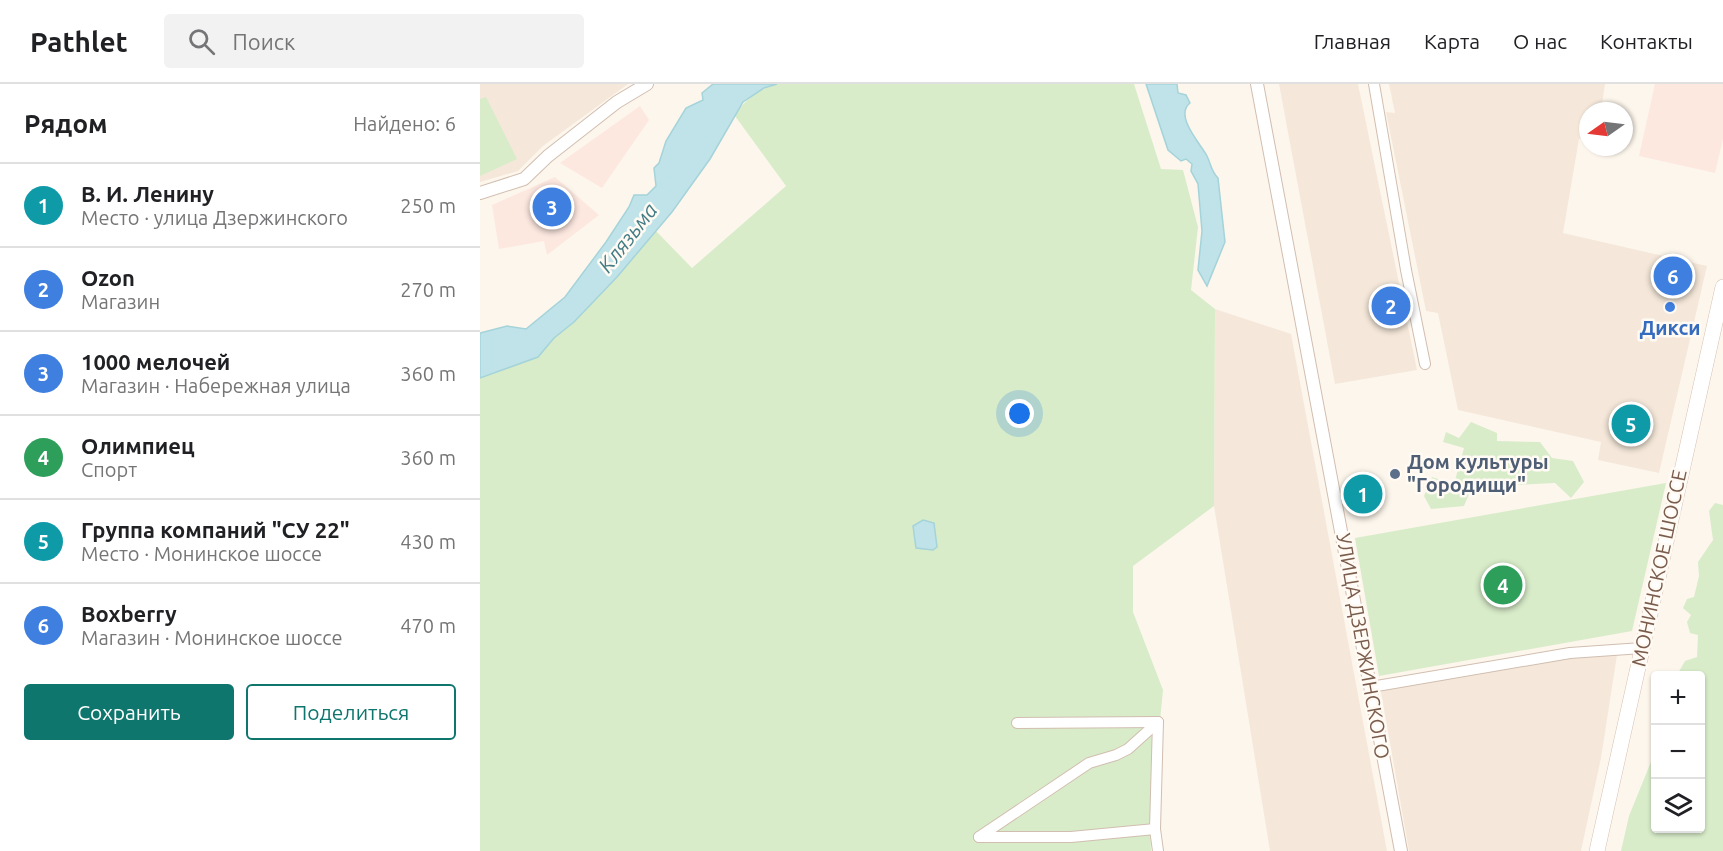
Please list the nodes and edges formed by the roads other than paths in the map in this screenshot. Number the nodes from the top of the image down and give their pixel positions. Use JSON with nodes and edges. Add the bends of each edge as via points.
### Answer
{"nodes":[{"id":1,"x":647,"y":84,"type":"edge"},
{"id":2,"x":1257,"y":84,"type":"edge"},
{"id":3,"x":1374,"y":84,"type":"edge"},
{"id":4,"x":480,"y":193,"type":"edge"},
{"id":5,"x":1723,"y":286,"type":"edge"},
{"id":6,"x":1425,"y":364,"type":"dead end"},
{"id":7,"x":1642,"y":648,"type":"junction"},
{"id":8,"x":1371,"y":687,"type":"junction"},
{"id":9,"x":1158,"y":722,"type":"junction"},
{"id":10,"x":1017,"y":723,"type":"dead end"},
{"id":11,"x":1155,"y":829,"type":"junction"},
{"id":12,"x":1158,"y":851,"type":"edge"},
{"id":13,"x":1401,"y":851,"type":"edge"},
{"id":14,"x":1598,"y":851,"type":"edge"}],
"edges":[{"from":1,"to":4,"type":"street","via":[[617,102],[524,179]]},
{"from":2,"to":8,"type":"street","name":"УЛИЦА ДЗЕРЖИНСКОГО"},
{"from":3,"to":6,"type":"street"},
{"from":5,"to":7,"type":"main road","name":"МОНИНСКОЕ ШОССЕ"},
{"from":7,"to":8,"type":"street","via":[[1570,653]]},
{"from":7,"to":14,"type":"main road","name":"МОНИНСКОЕ ШОССЕ"},
{"from":8,"to":13,"type":"street","name":"УЛИЦА ДЗЕРЖИНСКОГО"},
{"from":9,"to":10,"type":"street"},
{"from":9,"to":11,"type":"street"},
{"from":9,"to":11,"type":"street","via":[[1128,749],[1089,763],[979,837],[1071,837]]},
{"from":11,"to":12,"type":"street"}]}
